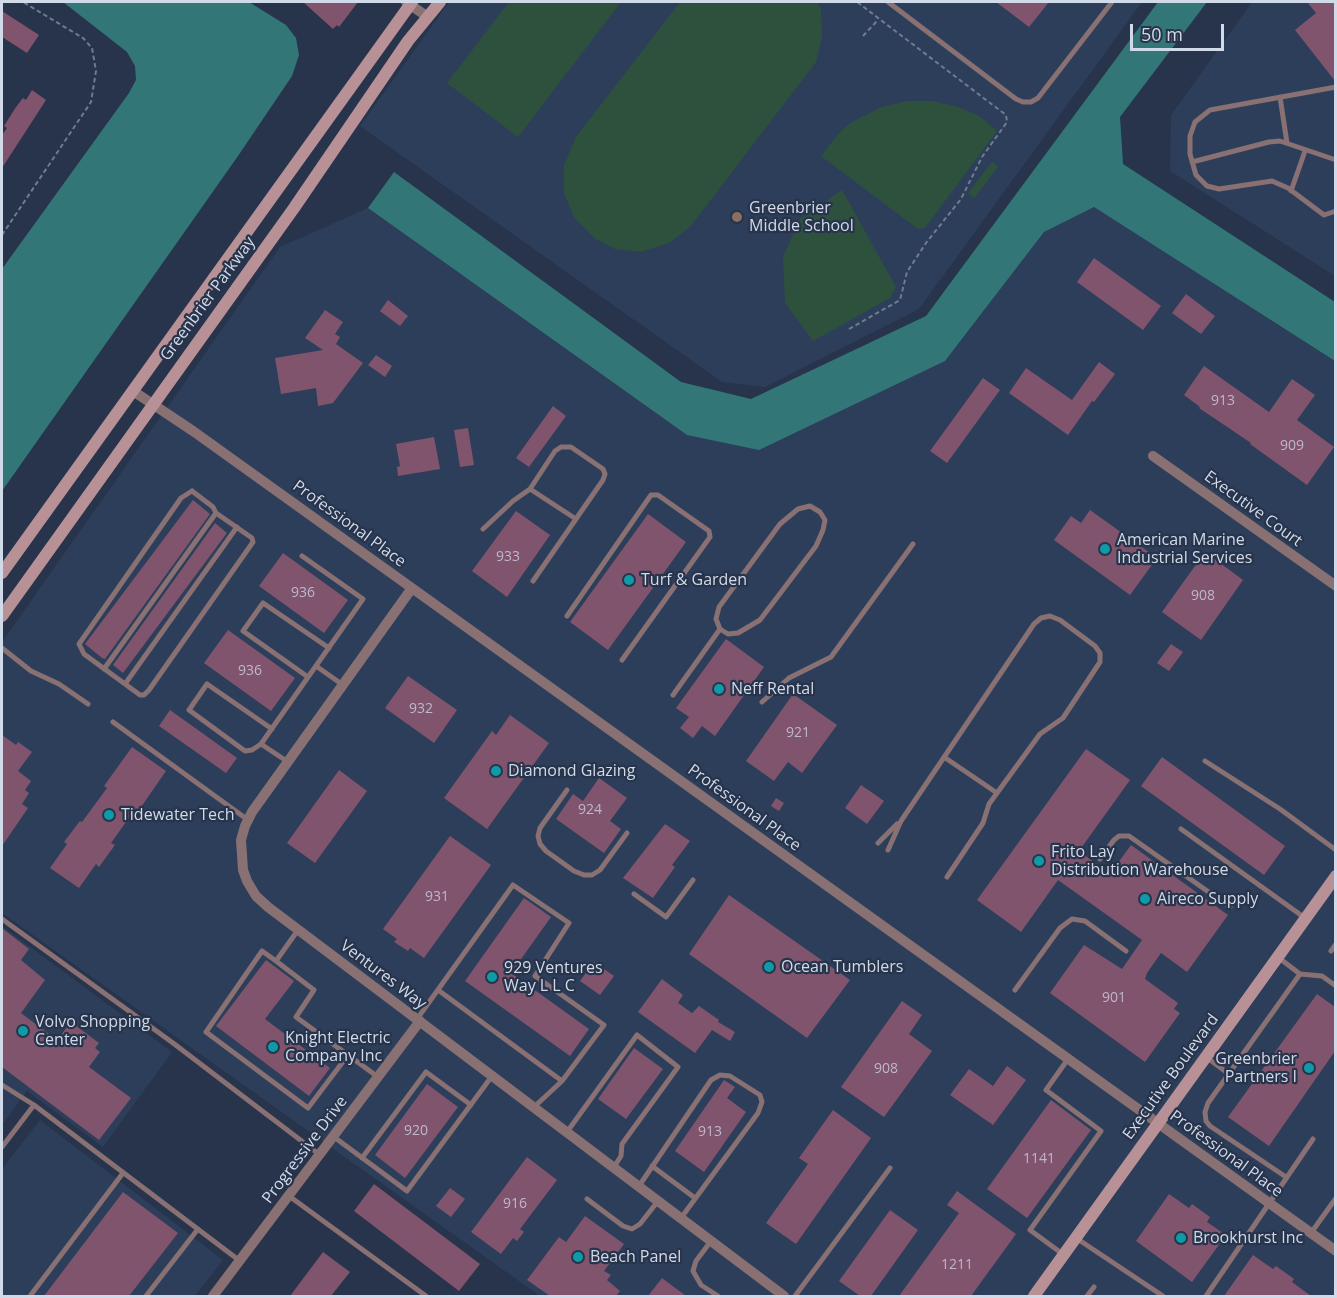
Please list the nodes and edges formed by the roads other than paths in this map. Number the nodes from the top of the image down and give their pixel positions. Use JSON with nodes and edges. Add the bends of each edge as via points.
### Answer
{"nodes":[{"id":1,"x":409,"y":2,"type":"edge"},
{"id":2,"x":440,"y":2,"type":"edge"},
{"id":3,"x":888,"y":2,"type":"edge"},
{"id":4,"x":1112,"y":2,"type":"edge"},
{"id":5,"x":428,"y":17,"type":"junction"},
{"id":6,"x":1335,"y":87,"type":"edge"},
{"id":7,"x":1281,"y":97,"type":"junction"},
{"id":8,"x":1287,"y":143,"type":"junction"},
{"id":9,"x":1305,"y":151,"type":"junction"},
{"id":10,"x":1335,"y":160,"type":"edge"},
{"id":11,"x":1192,"y":162,"type":"junction"},
{"id":12,"x":1291,"y":191,"type":"junction"},
{"id":13,"x":1335,"y":211,"type":"edge"},
{"id":14,"x":133,"y":391,"type":"junction"},
{"id":15,"x":153,"y":404,"type":"junction"},
{"id":16,"x":1153,"y":456,"type":"dead end"},
{"id":17,"x":530,"y":489,"type":"junction"},
{"id":18,"x":216,"y":513,"type":"junction"},
{"id":19,"x":576,"y":519,"type":"junction"},
{"id":20,"x":237,"y":527,"type":"junction"},
{"id":21,"x":483,"y":529,"type":"dead end"},
{"id":22,"x":913,"y":544,"type":"dead end"},
{"id":23,"x":302,"y":556,"type":"dead end"},
{"id":24,"x":2,"y":573,"type":"edge"},
{"id":25,"x":532,"y":581,"type":"dead end"},
{"id":26,"x":1335,"y":586,"type":"edge"},
{"id":27,"x":412,"y":588,"type":"junction"},
{"id":28,"x":2,"y":616,"type":"edge"},
{"id":29,"x":567,"y":616,"type":"dead end"},
{"id":30,"x":720,"y":629,"type":"junction"},
{"id":31,"x":2,"y":648,"type":"edge"},
{"id":32,"x":329,"y":648,"type":"junction"},
{"id":33,"x":622,"y":660,"type":"dead end"},
{"id":34,"x":316,"y":666,"type":"junction"},
{"id":35,"x":104,"y":669,"type":"junction"},
{"id":36,"x":308,"y":677,"type":"junction"},
{"id":37,"x":125,"y":684,"type":"junction"},
{"id":38,"x":343,"y":685,"type":"junction"},
{"id":39,"x":673,"y":695,"type":"dead end"},
{"id":40,"x":762,"y":702,"type":"dead end"},
{"id":41,"x":88,"y":704,"type":"dead end"},
{"id":42,"x":113,"y":723,"type":"dead end"},
{"id":43,"x":272,"y":729,"type":"junction"},
{"id":44,"x":261,"y":744,"type":"junction"},
{"id":45,"x":944,"y":757,"type":"junction"},
{"id":46,"x":1205,"y":761,"type":"dead end"},
{"id":47,"x":288,"y":762,"type":"junction"},
{"id":48,"x":567,"y":790,"type":"dead end"},
{"id":49,"x":997,"y":794,"type":"junction"},
{"id":50,"x":248,"y":820,"type":"junction"},
{"id":51,"x":901,"y":821,"type":"junction"},
{"id":52,"x":1181,"y":829,"type":"dead end"},
{"id":53,"x":627,"y":833,"type":"dead end"},
{"id":54,"x":878,"y":843,"type":"dead end"},
{"id":55,"x":888,"y":850,"type":"dead end"},
{"id":56,"x":1335,"y":850,"type":"edge"},
{"id":57,"x":1100,"y":859,"type":"dead end"},
{"id":58,"x":1335,"y":876,"type":"edge"},
{"id":59,"x":947,"y":877,"type":"dead end"},
{"id":60,"x":693,"y":880,"type":"dead end"},
{"id":61,"x":634,"y":894,"type":"dead end"},
{"id":62,"x":1230,"y":907,"type":"dead end"},
{"id":63,"x":1305,"y":918,"type":"junction"},
{"id":64,"x":2,"y":919,"type":"edge"},
{"id":65,"x":298,"y":930,"type":"junction"},
{"id":66,"x":1335,"y":944,"type":"edge"},
{"id":67,"x":1126,"y":951,"type":"dead end"},
{"id":68,"x":1331,"y":951,"type":"dead end"},
{"id":69,"x":1277,"y":957,"type":"junction"},
{"id":70,"x":276,"y":961,"type":"junction"},
{"id":71,"x":1300,"y":974,"type":"junction"},
{"id":72,"x":1335,"y":986,"type":"edge"},
{"id":73,"x":438,"y":990,"type":"junction"},
{"id":74,"x":1015,"y":990,"type":"dead end"},
{"id":75,"x":418,"y":1020,"type":"junction"},
{"id":76,"x":348,"y":1055,"type":"junction"},
{"id":77,"x":1205,"y":1057,"type":"junction"},
{"id":78,"x":1068,"y":1059,"type":"junction"},
{"id":79,"x":1229,"y":1074,"type":"junction"},
{"id":80,"x":492,"y":1076,"type":"junction"},
{"id":81,"x":378,"y":1077,"type":"junction"},
{"id":82,"x":562,"y":1081,"type":"junction"},
{"id":83,"x":2,"y":1085,"type":"edge"},
{"id":84,"x":34,"y":1105,"type":"junction"},
{"id":85,"x":471,"y":1105,"type":"junction"},
{"id":86,"x":534,"y":1107,"type":"junction"},
{"id":87,"x":1158,"y":1123,"type":"junction"},
{"id":88,"x":567,"y":1132,"type":"junction"},
{"id":89,"x":334,"y":1137,"type":"junction"},
{"id":90,"x":1313,"y":1139,"type":"dead end"},
{"id":91,"x":2,"y":1148,"type":"edge"},
{"id":92,"x":320,"y":1155,"type":"junction"},
{"id":93,"x":362,"y":1158,"type":"junction"},
{"id":94,"x":652,"y":1166,"type":"junction"},
{"id":95,"x":614,"y":1167,"type":"junction"},
{"id":96,"x":890,"y":1168,"type":"dead end"},
{"id":97,"x":123,"y":1173,"type":"junction"},
{"id":98,"x":1287,"y":1177,"type":"junction"},
{"id":99,"x":639,"y":1186,"type":"junction"},
{"id":100,"x":289,"y":1196,"type":"junction"},
{"id":101,"x":695,"y":1198,"type":"junction"},
{"id":102,"x":1335,"y":1198,"type":"edge"},
{"id":103,"x":587,"y":1199,"type":"dead end"},
{"id":104,"x":658,"y":1201,"type":"junction"},
{"id":105,"x":1269,"y":1203,"type":"junction"},
{"id":106,"x":681,"y":1218,"type":"junction"},
{"id":107,"x":198,"y":1229,"type":"junction"},
{"id":108,"x":1311,"y":1233,"type":"junction"},
{"id":109,"x":1076,"y":1238,"type":"junction"},
{"id":110,"x":711,"y":1241,"type":"junction"},
{"id":111,"x":1335,"y":1251,"type":"edge"},
{"id":112,"x":1064,"y":1255,"type":"junction"},
{"id":113,"x":240,"y":1261,"type":"junction"},
{"id":114,"x":1094,"y":1287,"type":"dead end"},
{"id":115,"x":30,"y":1296,"type":"edge"},
{"id":116,"x":146,"y":1296,"type":"edge"},
{"id":117,"x":213,"y":1296,"type":"edge"},
{"id":118,"x":426,"y":1296,"type":"edge"},
{"id":119,"x":718,"y":1296,"type":"edge"},
{"id":120,"x":784,"y":1296,"type":"edge"},
{"id":121,"x":795,"y":1296,"type":"edge"},
{"id":122,"x":1034,"y":1296,"type":"edge"},
{"id":123,"x":1087,"y":1296,"type":"edge"},
{"id":124,"x":1163,"y":1296,"type":"edge"},
{"id":125,"x":1206,"y":1296,"type":"edge"}],
"edges":[{"from":1,"to":5,"type":"street"},
{"from":1,"to":14,"type":"main road","name":"Greenbrier Parkway"},
{"from":2,"to":5,"type":"main road","name":"Greenbrier Parkway"},
{"from":3,"to":4,"type":"lane","via":[[1016,99],[1031,102]]},
{"from":5,"to":15,"type":"main road","name":"Greenbrier Parkway"},
{"from":6,"to":7,"type":"lane"},
{"from":7,"to":8,"type":"lane"},
{"from":7,"to":11,"type":"lane","via":[[1210,110],[1195,122],[1190,136]]},
{"from":8,"to":9,"type":"lane"},
{"from":8,"to":11,"type":"lane","via":[[1269,142]]},
{"from":9,"to":10,"type":"lane"},
{"from":9,"to":12,"type":"lane"},
{"from":11,"to":12,"type":"lane","via":[[1196,175],[1207,186],[1218,189],[1272,181]]},
{"from":12,"to":13,"type":"lane","via":[[1324,215]]},
{"from":14,"to":15,"type":"street","name":"Professional Place"},
{"from":14,"to":24,"type":"main road","name":"Greenbrier Parkway"},
{"from":15,"to":27,"type":"street","name":"Professional Place"},
{"from":15,"to":28,"type":"main road","name":"Greenbrier Parkway"},
{"from":16,"to":26,"type":"street","name":"Executive Court"},
{"from":17,"to":19,"type":"lane"},
{"from":17,"to":19,"type":"lane","via":[[555,451],[571,447],[605,474]]},
{"from":17,"to":21,"type":"lane"},
{"from":18,"to":20,"type":"lane"},
{"from":18,"to":35,"type":"lane"},
{"from":18,"to":35,"type":"lane","via":[[192,491],[182,498],[79,644],[81,651]]},
{"from":19,"to":25,"type":"lane"},
{"from":20,"to":37,"type":"lane"},
{"from":20,"to":37,"type":"lane","via":[[252,538],[251,548],[149,690],[140,694]]},
{"from":22,"to":40,"type":"lane","via":[[831,657],[789,678]]},
{"from":23,"to":32,"type":"lane","via":[[363,599]]},
{"from":27,"to":38,"type":"street","name":"Ventures Way"},
{"from":27,"to":78,"type":"street","name":"Professional Place"},
{"from":29,"to":33,"type":"lane","via":[[651,495],[658,495],[709,531],[710,537]]},
{"from":30,"to":30,"type":"lane","via":[[716,619],[719,607],[780,524],[798,509],[810,506],[820,512],[825,520],[816,546],[760,620],[738,633],[728,634]]},
{"from":30,"to":39,"type":"lane"},
{"from":31,"to":41,"type":"lane","via":[[31,671]]},
{"from":32,"to":34,"type":"lane"},
{"from":32,"to":36,"type":"lane","via":[[263,603],[243,632]]},
{"from":34,"to":36,"type":"lane"},
{"from":34,"to":38,"type":"lane"},
{"from":35,"to":37,"type":"lane"},
{"from":36,"to":43,"type":"lane"},
{"from":38,"to":47,"type":"street","name":"Ventures Way"},
{"from":42,"to":50,"type":"lane"},
{"from":43,"to":44,"type":"lane"},
{"from":43,"to":44,"type":"lane","via":[[207,684],[189,710],[245,751]]},
{"from":44,"to":47,"type":"lane"},
{"from":45,"to":49,"type":"lane"},
{"from":45,"to":49,"type":"lane","via":[[1034,624],[1050,616],[1060,620],[1095,646],[1100,662],[1063,718],[1040,734]]},
{"from":45,"to":51,"type":"lane"},
{"from":46,"to":56,"type":"lane"},
{"from":47,"to":50,"type":"street","name":"Ventures Way"},
{"from":48,"to":53,"type":"lane","via":[[540,828],[540,844],[546,851],[574,871],[592,875]]},
{"from":49,"to":59,"type":"lane"},
{"from":50,"to":65,"type":"street","name":"Ventures Way","via":[[241,840],[247,881],[256,896]]},
{"from":51,"to":54,"type":"lane"},
{"from":51,"to":55,"type":"lane"},
{"from":52,"to":63,"type":"lane"},
{"from":57,"to":62,"type":"lane","via":[[1119,836],[1129,836]]},
{"from":58,"to":63,"type":"main road","name":"Executive Boulevard"},
{"from":60,"to":61,"type":"lane","via":[[666,917]]},
{"from":63,"to":69,"type":"main road","name":"Executive Boulevard"},
{"from":64,"to":92,"type":"lane"},
{"from":65,"to":70,"type":"lane"},
{"from":65,"to":75,"type":"street","name":"Ventures Way"},
{"from":66,"to":68,"type":"lane"},
{"from":67,"to":74,"type":"lane","via":[[1085,921],[1072,919],[1060,928]]},
{"from":69,"to":71,"type":"lane"},
{"from":69,"to":77,"type":"main road","name":"Executive Boulevard"},
{"from":70,"to":76,"type":"lane","via":[[314,990],[296,1017]]},
{"from":70,"to":76,"type":"lane","via":[[262,951],[206,1032],[308,1108]]},
{"from":71,"to":72,"type":"lane","via":[[1322,976]]},
{"from":71,"to":79,"type":"lane"},
{"from":73,"to":75,"type":"lane"},
{"from":73,"to":82,"type":"lane"},
{"from":73,"to":82,"type":"lane","via":[[513,885],[569,923],[535,976],[604,1025]]},
{"from":75,"to":80,"type":"street","name":"Ventures Way"},
{"from":75,"to":81,"type":"street","name":"Progressive Drive"},
{"from":76,"to":81,"type":"lane"},
{"from":77,"to":79,"type":"lane"},
{"from":77,"to":87,"type":"main road","name":"Executive Boulevard"},
{"from":78,"to":87,"type":"street","name":"Professional Place"},
{"from":78,"to":112,"type":"lane","via":[[1046,1090],[1101,1131],[1030,1230]]},
{"from":79,"to":98,"type":"lane","via":[[1208,1103],[1206,1120]]},
{"from":80,"to":85,"type":"lane"},
{"from":80,"to":86,"type":"street","name":"Ventures Way"},
{"from":81,"to":89,"type":"street","name":"Progressive Drive"},
{"from":82,"to":86,"type":"lane"},
{"from":83,"to":84,"type":"lane"},
{"from":84,"to":91,"type":"lane"},
{"from":84,"to":97,"type":"lane"},
{"from":85,"to":93,"type":"lane","via":[[407,1191]]},
{"from":85,"to":93,"type":"lane","via":[[426,1072]]},
{"from":86,"to":88,"type":"street","name":"Ventures Way"},
{"from":87,"to":105,"type":"street","name":"Professional Place"},
{"from":87,"to":109,"type":"main road","name":"Executive Boulevard"},
{"from":88,"to":95,"type":"street","name":"Ventures Way"},
{"from":88,"to":95,"type":"lane","via":[[637,1035],[678,1067],[622,1144]]},
{"from":89,"to":92,"type":"street","name":"Progressive Drive"},
{"from":89,"to":93,"type":"lane"},
{"from":90,"to":98,"type":"lane"},
{"from":92,"to":100,"type":"street","name":"Progressive Drive"},
{"from":94,"to":99,"type":"lane"},
{"from":94,"to":101,"type":"lane"},
{"from":94,"to":101,"type":"lane","via":[[711,1080],[720,1075],[730,1076],[760,1095],[758,1113]]},
{"from":95,"to":99,"type":"street","name":"Ventures Way"},
{"from":96,"to":121,"type":"lane"},
{"from":97,"to":107,"type":"lane"},
{"from":97,"to":115,"type":"lane"},
{"from":98,"to":105,"type":"lane"},
{"from":99,"to":104,"type":"street","name":"Ventures Way"},
{"from":100,"to":113,"type":"street","name":"Progressive Drive"},
{"from":100,"to":118,"type":"lane"},
{"from":101,"to":106,"type":"lane"},
{"from":102,"to":108,"type":"lane"},
{"from":103,"to":104,"type":"lane","via":[[632,1229]]},
{"from":104,"to":106,"type":"street","name":"Ventures Way"},
{"from":105,"to":108,"type":"street","name":"Professional Place"},
{"from":105,"to":125,"type":"lane"},
{"from":106,"to":110,"type":"street","name":"Ventures Way"},
{"from":107,"to":113,"type":"lane"},
{"from":107,"to":116,"type":"lane"},
{"from":108,"to":111,"type":"street","name":"Professional Place"},
{"from":109,"to":112,"type":"main road","name":"Executive Boulevard"},
{"from":109,"to":124,"type":"lane"},
{"from":110,"to":119,"type":"lane","via":[[693,1271],[701,1285]]},
{"from":110,"to":120,"type":"street","name":"Ventures Way"},
{"from":112,"to":122,"type":"main road","name":"Executive Boulevard"},
{"from":113,"to":117,"type":"street","name":"Progressive Drive"},
{"from":114,"to":123,"type":"lane"}]}
